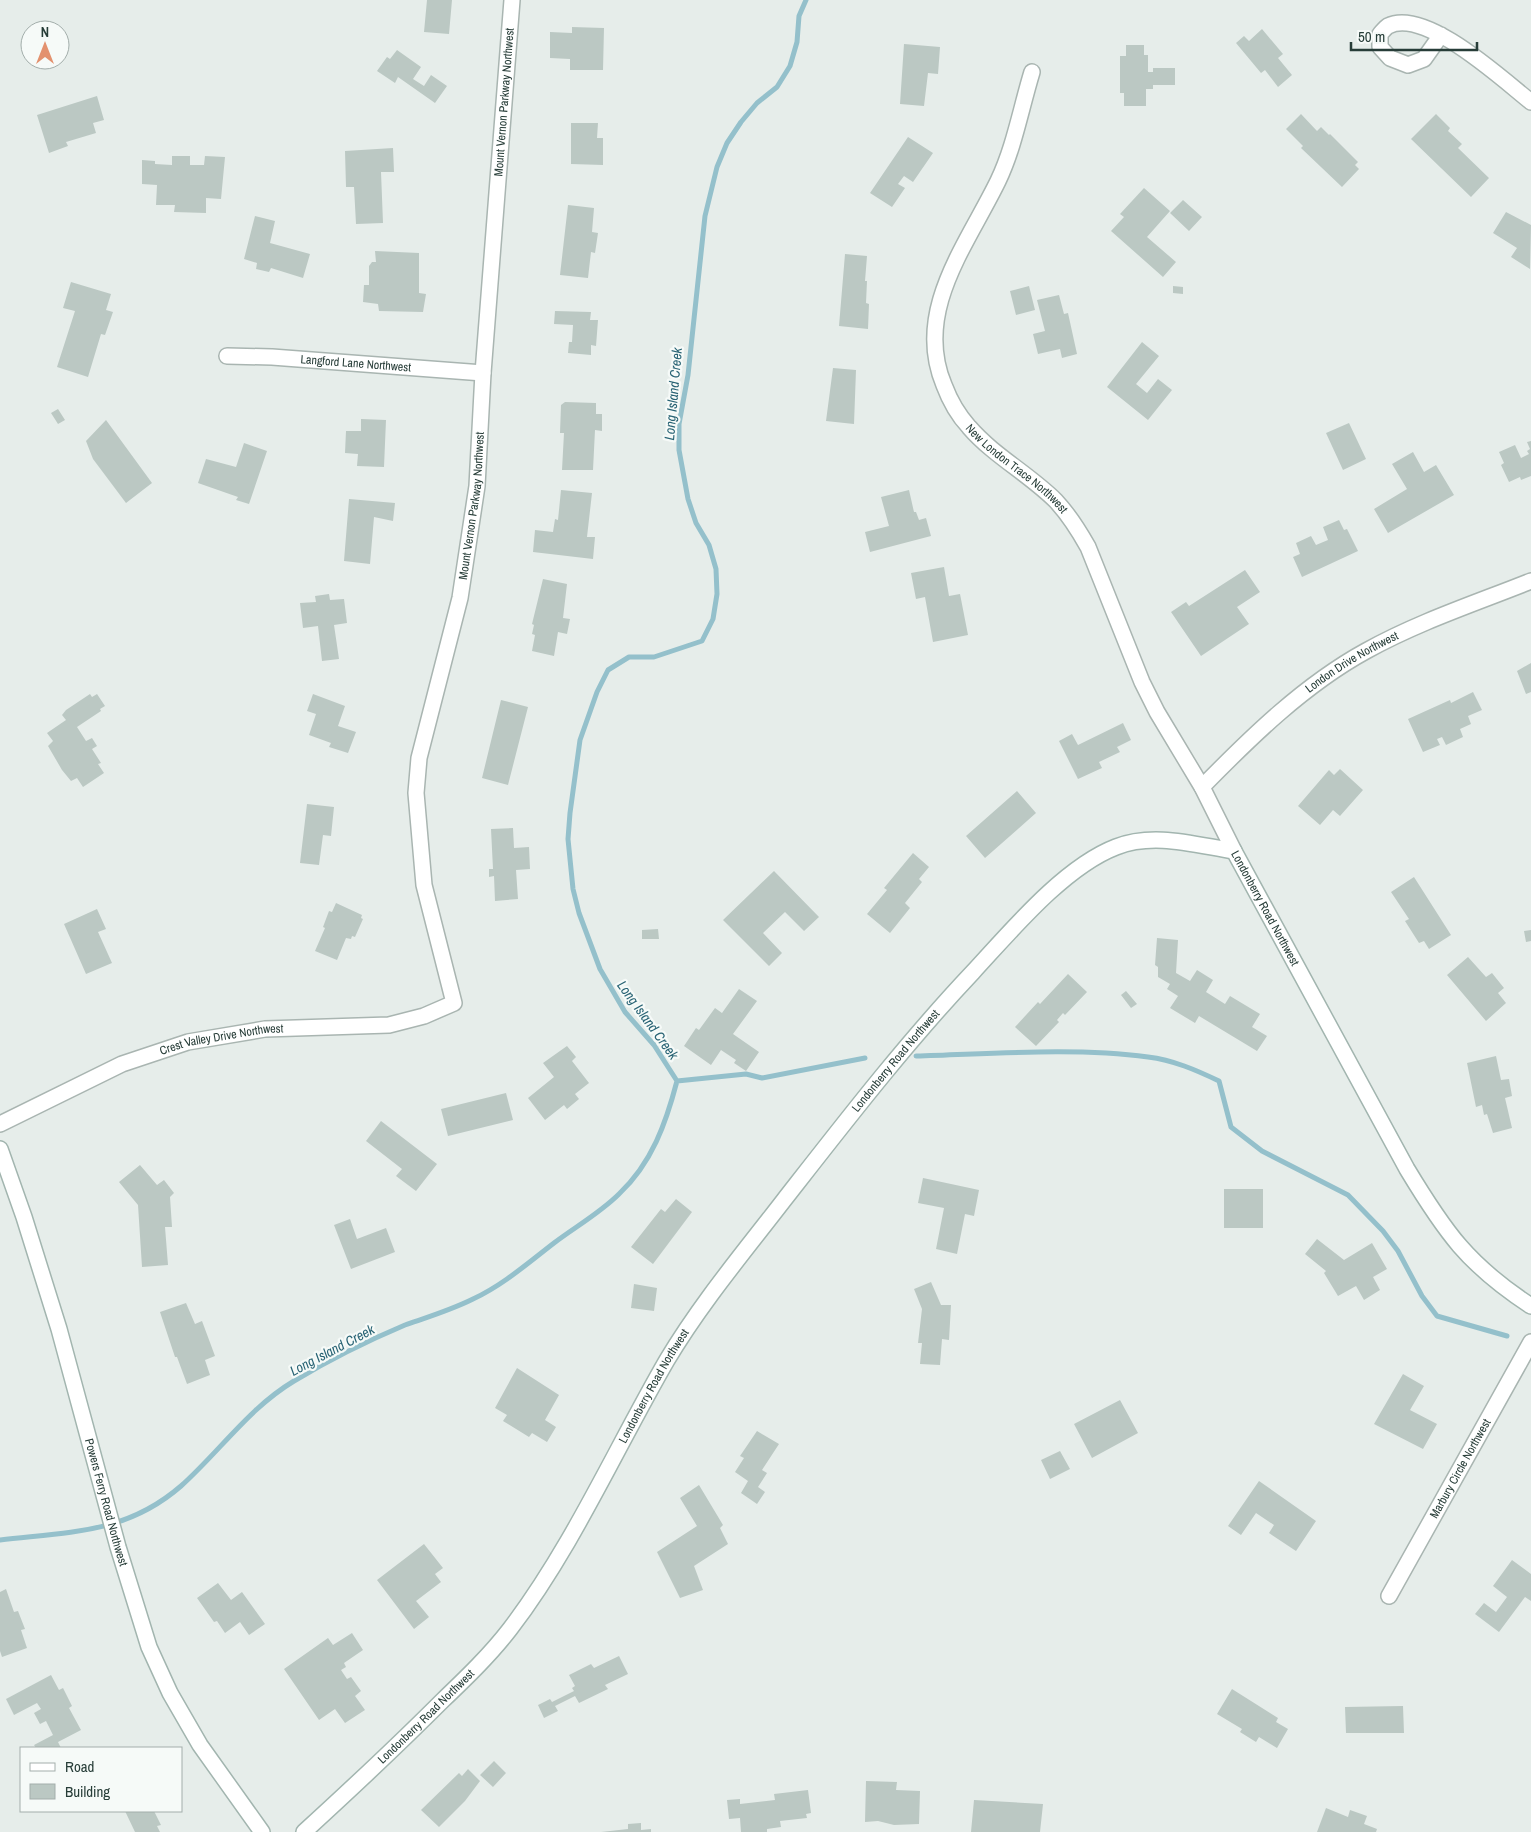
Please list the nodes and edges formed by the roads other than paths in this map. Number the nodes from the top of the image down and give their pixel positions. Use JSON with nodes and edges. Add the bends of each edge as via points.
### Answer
{"nodes":[{"id":1,"x":512,"y":0,"type":"edge"},
{"id":2,"x":1441,"y":35,"type":"dead end"},
{"id":3,"x":1032,"y":72,"type":"dead end"},
{"id":4,"x":1531,"y":102,"type":"edge"},
{"id":5,"x":227,"y":356,"type":"dead end"},
{"id":6,"x":483,"y":373,"type":"junction"},
{"id":7,"x":1531,"y":581,"type":"edge"},
{"id":8,"x":1202,"y":787,"type":"junction"},
{"id":9,"x":1234,"y":851,"type":"junction"},
{"id":10,"x":454,"y":1003,"type":"joint"},
{"id":11,"x":0,"y":1124,"type":"edge"},
{"id":12,"x":0,"y":1149,"type":"edge"},
{"id":13,"x":1531,"y":1306,"type":"edge"},
{"id":14,"x":1531,"y":1342,"type":"edge"},
{"id":15,"x":1389,"y":1596,"type":"dead end"},
{"id":16,"x":262,"y":1832,"type":"edge"},
{"id":17,"x":304,"y":1832,"type":"edge"}],
"edges":[{"from":1,"to":6,"type":"street","name":"Mount Vernon Parkway Northwest"},
{"from":2,"to":4,"type":"street"},
{"from":3,"to":8,"type":"street","name":"New London Trace Northwest","via":[[999,179],[939,299],[934,336],[939,373],[952,404],[968,427],[1056,501],[1078,528],[1142,682]]},
{"from":5,"to":6,"type":"street","name":"Langford Lane Northwest"},
{"from":6,"to":10,"type":"street","name":"Mount Vernon Parkway Northwest","via":[[477,486],[461,589],[420,758],[416,793],[424,885]]},
{"from":7,"to":8,"type":"street","name":"London Drive Northwest","via":[[1419,625],[1366,651],[1331,673],[1283,711]]},
{"from":8,"to":9,"type":"street","name":"New London Trace Northwest"},
{"from":9,"to":13,"type":"street","name":"Londonberry Road Northwest","via":[[1436,1218],[1482,1270]]},
{"from":9,"to":17,"type":"street","name":"Londonberry Road Northwest","via":[[1163,839],[1119,845],[1083,865],[1013,928],[881,1076],[706,1301],[668,1360],[542,1583],[510,1630],[393,1750]]},
{"from":10,"to":11,"type":"street","name":"Crest Valley Drive Northwest","via":[[424,1016],[389,1025],[265,1029],[188,1042],[122,1064]]},
{"from":12,"to":16,"type":"street","name":"Powers Ferry Road Northwest","via":[[59,1329],[118,1547],[149,1647],[170,1693],[200,1745]]},
{"from":14,"to":15,"type":"street","name":"Marbury Circle Northwest"}]}
